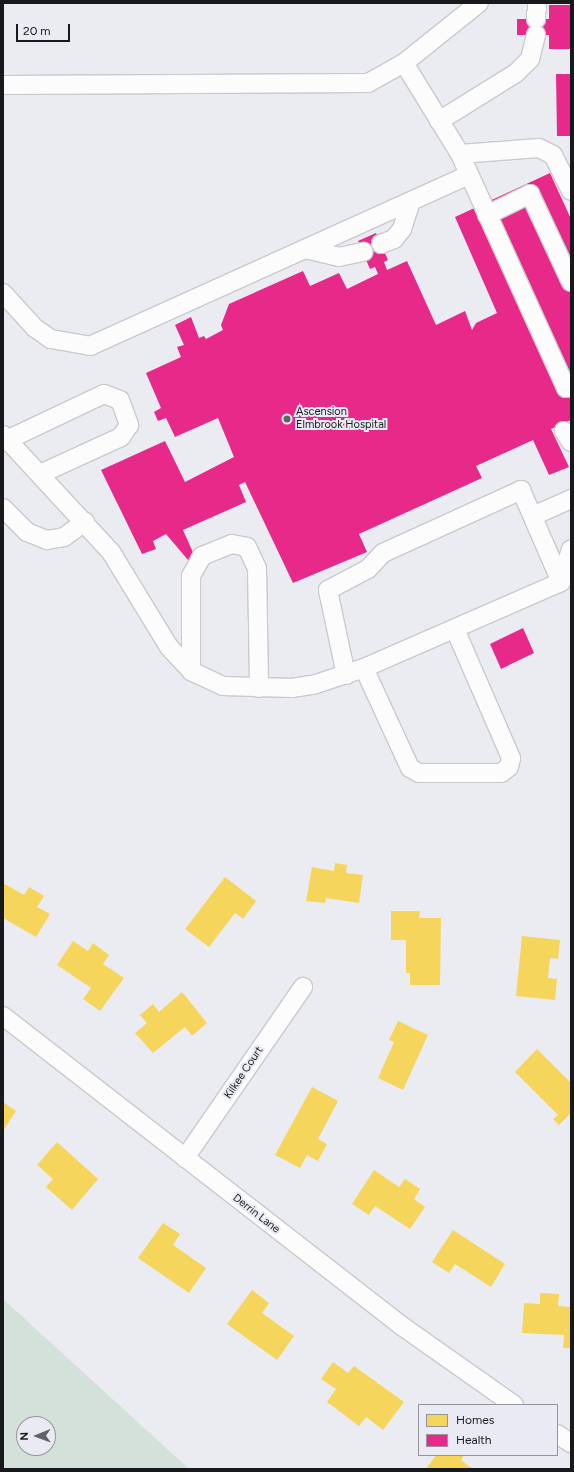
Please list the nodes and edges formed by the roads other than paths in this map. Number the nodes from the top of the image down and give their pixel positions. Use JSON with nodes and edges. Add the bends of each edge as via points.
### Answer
{"nodes":[{"id":1,"x":479,"y":3,"type":"edge"},
{"id":2,"x":536,"y":19,"type":"edge"},
{"id":3,"x":404,"y":63,"type":"junction"},
{"id":4,"x":3,"y":85,"type":"edge"},
{"id":5,"x":440,"y":121,"type":"junction"},
{"id":6,"x":460,"y":154,"type":"junction"},
{"id":7,"x":469,"y":175,"type":"junction"},
{"id":8,"x":571,"y":191,"type":"edge"},
{"id":9,"x":411,"y":201,"type":"junction"},
{"id":10,"x":487,"y":215,"type":"junction"},
{"id":11,"x":381,"y":244,"type":"dead end"},
{"id":12,"x":305,"y":249,"type":"junction"},
{"id":13,"x":363,"y":252,"type":"dead end"},
{"id":14,"x":571,"y":282,"type":"edge"},
{"id":15,"x":3,"y":293,"type":"edge"},
{"id":16,"x":571,"y":386,"type":"edge"},
{"id":17,"x":5,"y":438,"type":"edge"},
{"id":18,"x":40,"y":474,"type":"junction"},
{"id":19,"x":571,"y":499,"type":"edge"},
{"id":20,"x":3,"y":508,"type":"edge"},
{"id":21,"x":533,"y":516,"type":"junction"},
{"id":22,"x":85,"y":522,"type":"junction"},
{"id":23,"x":571,"y":550,"type":"edge"},
{"id":24,"x":561,"y":582,"type":"junction"},
{"id":25,"x":455,"y":629,"type":"junction"},
{"id":26,"x":364,"y":668,"type":"junction"},
{"id":27,"x":191,"y":671,"type":"junction"},
{"id":28,"x":346,"y":675,"type":"junction"},
{"id":29,"x":259,"y":688,"type":"junction"},
{"id":30,"x":303,"y":987,"type":"dead end"},
{"id":31,"x":3,"y":1016,"type":"edge"},
{"id":32,"x":185,"y":1158,"type":"junction"},
{"id":33,"x":513,"y":1404,"type":"edge"},
{"id":34,"x":558,"y":1435,"type":"edge"},
{"id":35,"x":571,"y":1444,"type":"edge"}],
"edges":[{"from":1,"to":3,"type":"street"},
{"from":2,"to":5,"type":"street","via":[[530,59],[516,73]]},
{"from":3,"to":4,"type":"street","via":[[368,83]]},
{"from":3,"to":5,"type":"street"},
{"from":5,"to":6,"type":"street"},
{"from":6,"to":7,"type":"street"},
{"from":6,"to":8,"type":"street","via":[[539,148],[553,155]]},
{"from":7,"to":9,"type":"street"},
{"from":7,"to":10,"type":"street"},
{"from":9,"to":11,"type":"street","via":[[402,230],[394,239]]},
{"from":9,"to":12,"type":"street"},
{"from":10,"to":14,"type":"street","via":[[530,194]]},
{"from":10,"to":16,"type":"street","via":[[566,388]]},
{"from":12,"to":13,"type":"street","via":[[339,257]]},
{"from":12,"to":15,"type":"street","via":[[90,346],[51,339],[35,328]]},
{"from":17,"to":18,"type":"street"},
{"from":17,"to":18,"type":"street","via":[[104,394],[120,400],[129,425],[121,437]]},
{"from":18,"to":22,"type":"street"},
{"from":19,"to":21,"type":"street"},
{"from":20,"to":22,"type":"street","via":[[27,532],[47,540],[64,537]]},
{"from":21,"to":24,"type":"street"},
{"from":21,"to":28,"type":"street","via":[[521,490],[383,552],[368,569],[328,590]]},
{"from":22,"to":27,"type":"street","via":[[111,552],[170,647]]},
{"from":23,"to":24,"type":"street"},
{"from":24,"to":25,"type":"street"},
{"from":25,"to":26,"type":"street"},
{"from":25,"to":26,"type":"street","via":[[512,758],[509,767],[501,773],[419,773],[410,768]]},
{"from":26,"to":28,"type":"street"},
{"from":27,"to":29,"type":"street","via":[[223,686]]},
{"from":27,"to":29,"type":"street","via":[[191,576],[202,556],[232,544],[247,547],[257,568]]},
{"from":28,"to":29,"type":"street","via":[[316,684]]},
{"from":30,"to":32,"type":"street","name":"Kilkee Court"},
{"from":31,"to":32,"type":"street","name":"Derrin Lane"},
{"from":32,"to":33,"type":"street","name":"Derrin Lane","via":[[402,1326]]},
{"from":34,"to":35,"type":"street"}]}
